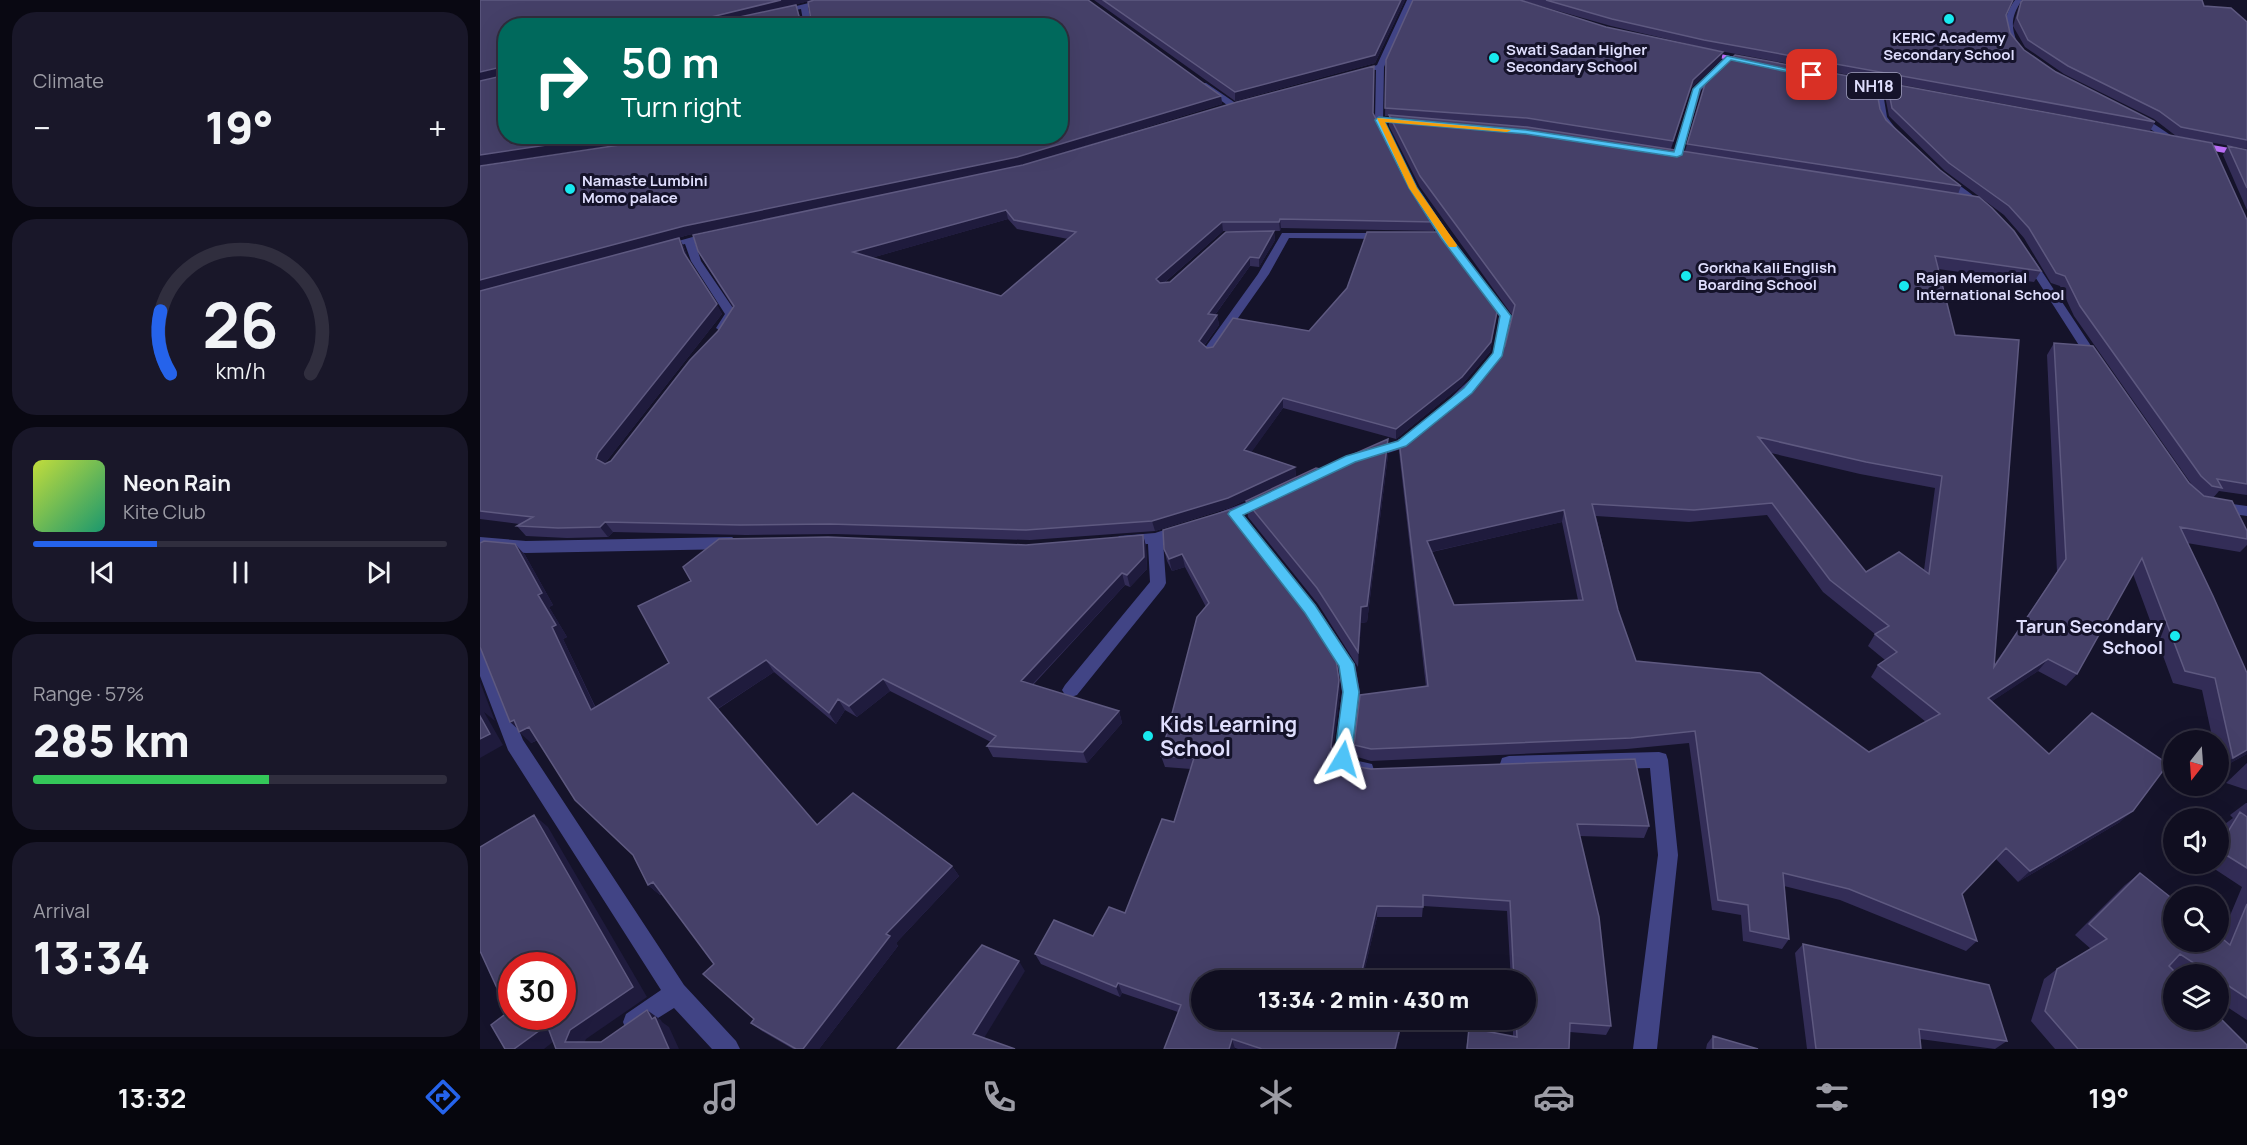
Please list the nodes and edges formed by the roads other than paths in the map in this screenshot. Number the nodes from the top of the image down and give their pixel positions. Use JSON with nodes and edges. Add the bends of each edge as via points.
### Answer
{"nodes":[{"id":1,"x":831,"y":0,"type":"edge"},
{"id":2,"x":1410,"y":0,"type":"edge"},
{"id":3,"x":2019,"y":0,"type":"edge"},
{"id":4,"x":804,"y":5,"type":"junction"},
{"id":5,"x":770,"y":13,"type":"edge"},
{"id":6,"x":806,"y":18,"type":"edge"},
{"id":7,"x":1692,"y":50,"type":"edge"},
{"id":8,"x":2020,"y":51,"type":"edge"},
{"id":9,"x":1729,"y":58,"type":"junction"},
{"id":10,"x":1760,"y":64,"type":"edge"},
{"id":11,"x":1380,"y":67,"type":"junction"},
{"id":12,"x":1360,"y":72,"type":"edge"},
{"id":13,"x":1197,"y":79,"type":"edge"},
{"id":14,"x":1845,"y":81,"type":"edge"},
{"id":15,"x":1878,"y":87,"type":"junction"},
{"id":16,"x":1913,"y":93,"type":"edge"},
{"id":17,"x":1245,"y":103,"type":"edge"},
{"id":18,"x":1234,"y":106,"type":"junction"},
{"id":19,"x":1223,"y":109,"type":"edge"},
{"id":20,"x":2131,"y":112,"type":"edge"},
{"id":21,"x":1379,"y":120,"type":"junction"},
{"id":22,"x":1390,"y":120,"type":"edge"},
{"id":23,"x":2152,"y":138,"type":"edge"},
{"id":24,"x":1903,"y":139,"type":"edge"},
{"id":25,"x":2175,"y":142,"type":"junction"},
{"id":26,"x":868,"y":144,"type":"edge"},
{"id":27,"x":869,"y":148,"type":"edge"},
{"id":28,"x":2213,"y":148,"type":"junction"},
{"id":29,"x":1666,"y":153,"type":"edge"},
{"id":30,"x":2247,"y":154,"type":"edge"},
{"id":31,"x":1677,"y":155,"type":"junction"},
{"id":32,"x":1689,"y":156,"type":"edge"},
{"id":33,"x":2217,"y":159,"type":"edge"},
{"id":34,"x":1934,"y":168,"type":"edge"},
{"id":35,"x":1953,"y":199,"type":"edge"},
{"id":36,"x":1976,"y":203,"type":"junction"},
{"id":37,"x":1991,"y":214,"type":"edge"},
{"id":38,"x":724,"y":232,"type":"edge"},
{"id":39,"x":1399,"y":236,"type":"edge"},
{"id":40,"x":689,"y":240,"type":"junction"},
{"id":41,"x":2023,"y":250,"type":"edge"},
{"id":42,"x":645,"y":252,"type":"edge"},
{"id":43,"x":717,"y":336,"type":"edge"},
{"id":44,"x":1208,"y":352,"type":"edge"},
{"id":45,"x":2104,"y":373,"type":"edge"},
{"id":46,"x":1444,"y":410,"type":"edge"},
{"id":47,"x":1427,"y":422,"type":"edge"},
{"id":48,"x":1350,"y":459,"type":"edge"},
{"id":49,"x":1277,"y":494,"type":"edge"},
{"id":50,"x":2199,"y":502,"type":"edge"},
{"id":51,"x":2247,"y":511,"type":"edge"},
{"id":52,"x":1234,"y":514,"type":"junction"},
{"id":53,"x":1155,"y":538,"type":"junction"},
{"id":54,"x":1110,"y":542,"type":"edge"},
{"id":55,"x":480,"y":543,"type":"edge"},
{"id":56,"x":752,"y":543,"type":"edge"},
{"id":57,"x":480,"y":653,"type":"edge"},
{"id":58,"x":1071,"y":690,"type":"dead end"},
{"id":59,"x":1489,"y":765,"type":"edge"},
{"id":60,"x":1383,"y":771,"type":"edge"},
{"id":61,"x":676,"y":993,"type":"junction"},
{"id":62,"x":613,"y":1037,"type":"edge"},
{"id":63,"x":728,"y":1049,"type":"edge"},
{"id":64,"x":1645,"y":1049,"type":"edge"}],
"edges":[{"from":1,"to":4,"type":"street"},
{"from":2,"to":11,"type":"street"},
{"from":3,"to":8,"type":"street","via":[[2007,26]]},
{"from":4,"to":5,"type":"street"},
{"from":4,"to":6,"type":"street"},
{"from":7,"to":9,"type":"main road"},
{"from":9,"to":10,"type":"main road"},
{"from":9,"to":31,"type":"street","via":[[1697,89]]},
{"from":11,"to":12,"type":"street"},
{"from":11,"to":21,"type":"street"},
{"from":13,"to":18,"type":"street"},
{"from":14,"to":15,"type":"main road","number":"NH18"},
{"from":15,"to":16,"type":"main road","number":"NH18"},
{"from":15,"to":24,"type":"street","via":[[1883,117]]},
{"from":17,"to":18,"type":"street"},
{"from":18,"to":19,"type":"street"},
{"from":20,"to":25,"type":"street"},
{"from":21,"to":22,"type":"street"},
{"from":21,"to":46,"type":"street","via":[[1439,236],[1505,316],[1498,354],[1468,391]]},
{"from":23,"to":25,"type":"main road"},
{"from":25,"to":28,"type":"main road"},
{"from":26,"to":27,"type":"street"},
{"from":28,"to":30,"type":"main road"},
{"from":28,"to":33,"type":"street"},
{"from":29,"to":31,"type":"street"},
{"from":31,"to":32,"type":"street"},
{"from":34,"to":36,"type":"street"},
{"from":35,"to":36,"type":"street"},
{"from":36,"to":37,"type":"street"},
{"from":38,"to":40,"type":"street"},
{"from":39,"to":44,"type":"street","via":[[1280,235],[1263,274]]},
{"from":40,"to":42,"type":"street"},
{"from":40,"to":43,"type":"street","via":[[696,261],[731,314]]},
{"from":41,"to":45,"type":"street"},
{"from":47,"to":48,"type":"street","via":[[1402,444]]},
{"from":49,"to":52,"type":"street"},
{"from":50,"to":51,"type":"street"},
{"from":52,"to":53,"type":"street"},
{"from":52,"to":60,"type":"street","via":[[1310,609],[1346,664],[1351,692],[1343,759],[1349,768]]},
{"from":53,"to":54,"type":"street"},
{"from":53,"to":58,"type":"street","via":[[1158,583]]},
{"from":55,"to":56,"type":"street","via":[[526,547]]},
{"from":57,"to":61,"type":"street","via":[[515,744]]},
{"from":59,"to":64,"type":"street","via":[[1659,760],[1668,855]]},
{"from":61,"to":62,"type":"street"},
{"from":61,"to":63,"type":"street"}]}
